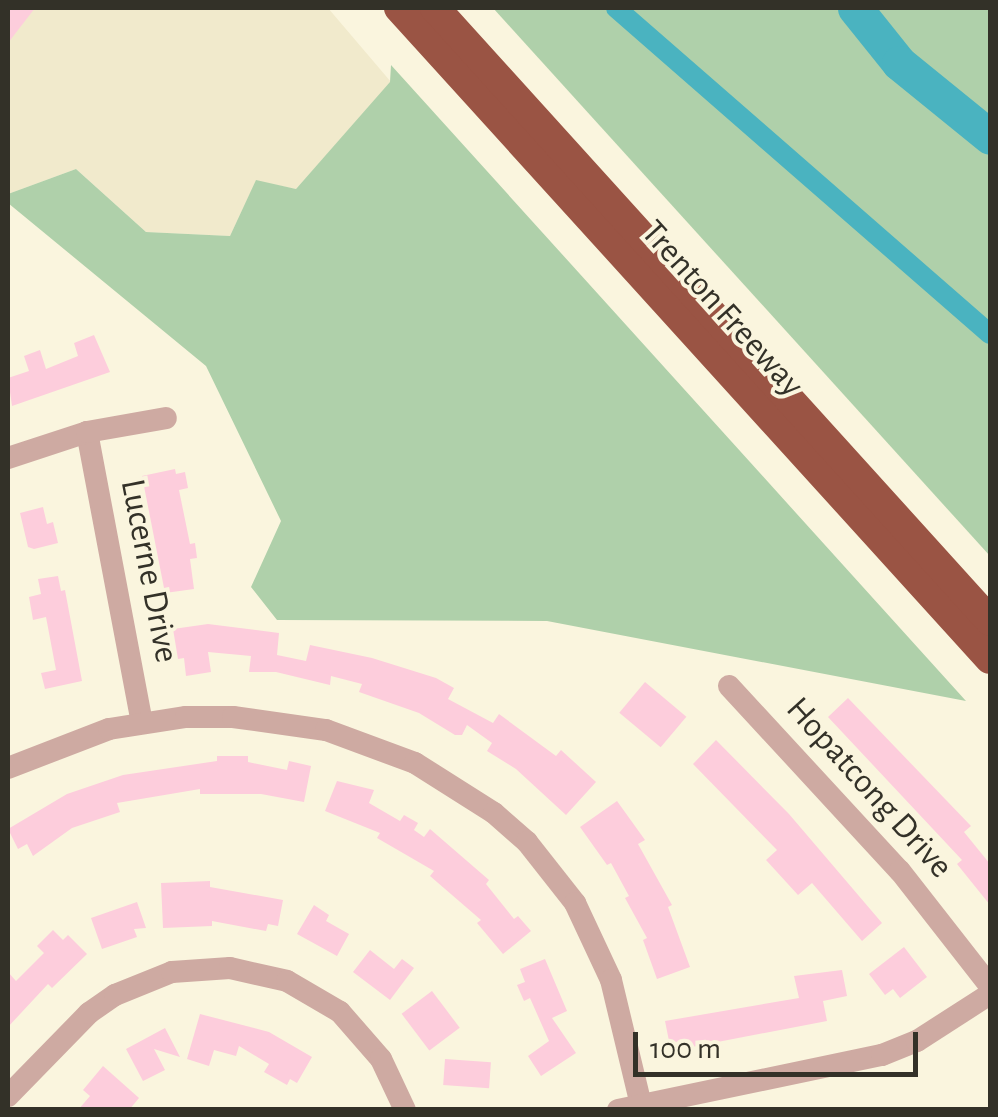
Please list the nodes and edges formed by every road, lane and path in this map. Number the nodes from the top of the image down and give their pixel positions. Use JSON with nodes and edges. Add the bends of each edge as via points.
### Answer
{"nodes":[{"id":1,"x":400,"y":8,"type":"edge"},
{"id":2,"x":436,"y":8,"type":"edge"},
{"id":3,"x":166,"y":418,"type":"dead end"},
{"id":4,"x":86,"y":432,"type":"junction"},
{"id":5,"x":8,"y":458,"type":"edge"},
{"id":6,"x":990,"y":621,"type":"edge"},
{"id":7,"x":990,"y":659,"type":"edge"},
{"id":8,"x":729,"y":686,"type":"dead end"},
{"id":9,"x":142,"y":722,"type":"junction"},
{"id":10,"x":8,"y":768,"type":"edge"},
{"id":11,"x":990,"y":986,"type":"edge"},
{"id":12,"x":990,"y":994,"type":"edge"},
{"id":13,"x":8,"y":1096,"type":"edge"},
{"id":14,"x":630,"y":1107,"type":"edge"},
{"id":15,"x":405,"y":1110,"type":"edge"}],
"edges":[{"from":1,"to":7,"type":"highway","name":"Trenton Freeway"},
{"from":2,"to":6,"type":"highway","name":"Trenton Freeway"},
{"from":3,"to":4,"type":"street"},
{"from":4,"to":5,"type":"street"},
{"from":4,"to":9,"type":"street","name":"Lucerne Drive"},
{"from":8,"to":11,"type":"street","name":"Hopatcong Drive","via":[[900,870]]},
{"from":9,"to":10,"type":"street","via":[[68,742]]},
{"from":9,"to":14,"type":"street","via":[[233,717],[326,730],[414,763],[494,813],[551,869],[596,940],[611,980]]},
{"from":12,"to":14,"type":"street","via":[[917,1042],[882,1056]]},
{"from":13,"to":15,"type":"street","via":[[115,995],[172,972],[230,968],[287,981],[340,1012],[382,1058]]}]}
